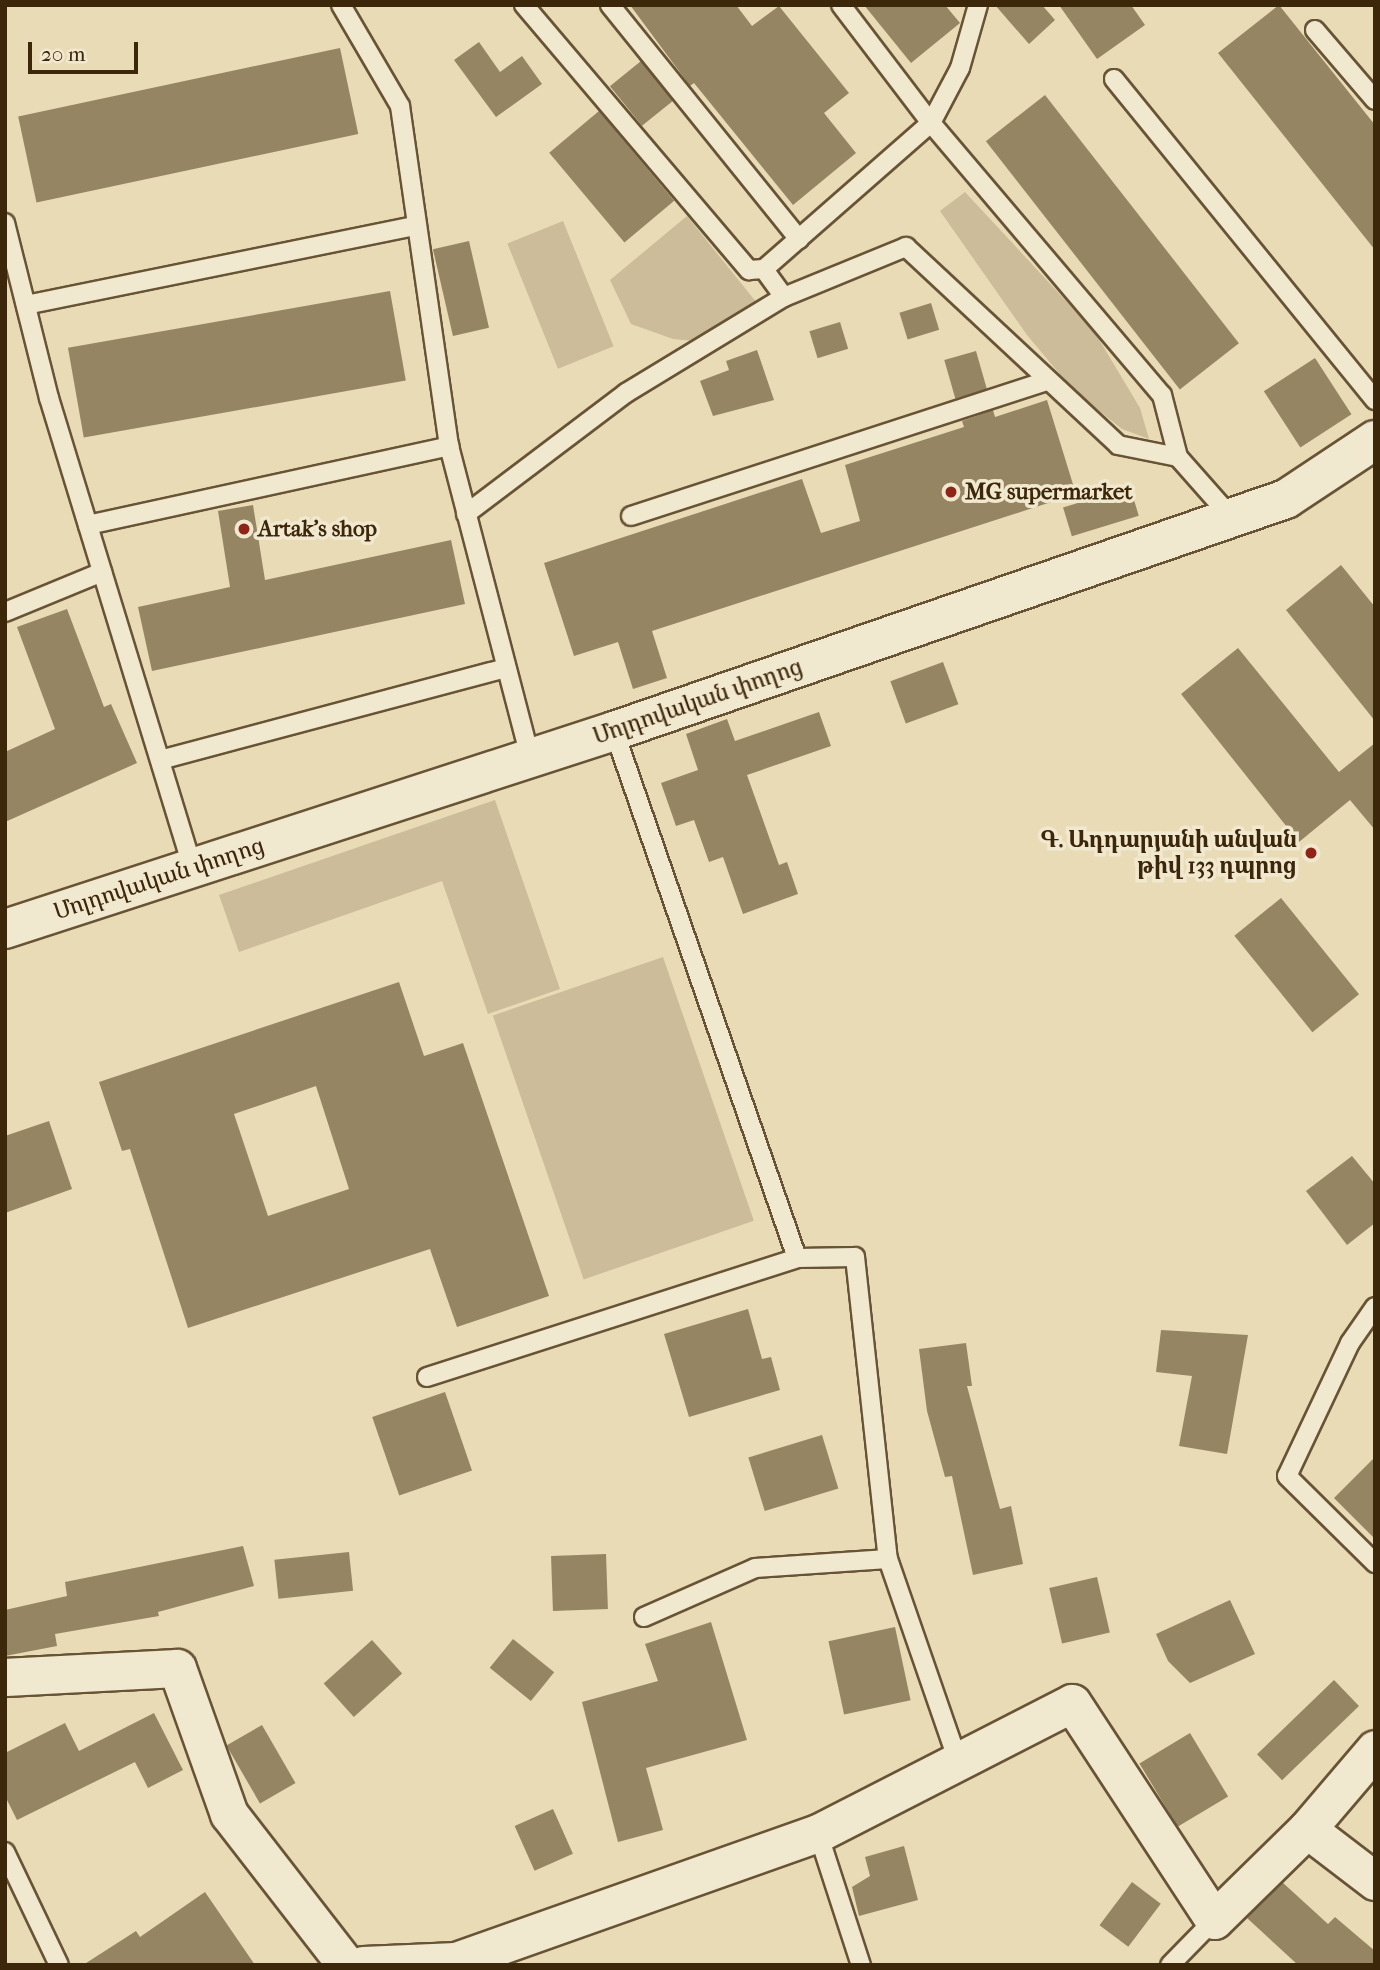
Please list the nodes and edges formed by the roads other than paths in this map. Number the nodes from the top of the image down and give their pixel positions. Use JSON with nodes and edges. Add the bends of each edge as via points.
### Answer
{"nodes":[{"id":1,"x":341,"y":5,"type":"edge"},
{"id":2,"x":524,"y":5,"type":"edge"},
{"id":3,"x":610,"y":5,"type":"edge"},
{"id":4,"x":841,"y":5,"type":"edge"},
{"id":5,"x":978,"y":5,"type":"edge"},
{"id":6,"x":1315,"y":30,"type":"dead end"},
{"id":7,"x":1114,"y":79,"type":"dead end"},
{"id":8,"x":1375,"y":100,"type":"edge"},
{"id":9,"x":931,"y":123,"type":"junction"},
{"id":10,"x":5,"y":223,"type":"edge"},
{"id":11,"x":416,"y":226,"type":"junction"},
{"id":12,"x":799,"y":239,"type":"junction"},
{"id":13,"x":764,"y":270,"type":"junction"},
{"id":14,"x":784,"y":297,"type":"junction"},
{"id":15,"x":26,"y":305,"type":"junction"},
{"id":16,"x":1044,"y":382,"type":"junction"},
{"id":17,"x":1375,"y":400,"type":"edge"},
{"id":18,"x":1375,"y":440,"type":"edge"},
{"id":19,"x":449,"y":446,"type":"junction"},
{"id":20,"x":1178,"y":457,"type":"junction"},
{"id":21,"x":466,"y":514,"type":"junction"},
{"id":22,"x":631,"y":516,"type":"dead end"},
{"id":23,"x":1232,"y":518,"type":"junction"},
{"id":24,"x":88,"y":525,"type":"junction"},
{"id":25,"x":102,"y":572,"type":"junction"},
{"id":26,"x":5,"y":612,"type":"edge"},
{"id":27,"x":506,"y":668,"type":"junction"},
{"id":28,"x":614,"y":731,"type":"junction"},
{"id":29,"x":530,"y":758,"type":"junction"},
{"id":30,"x":160,"y":760,"type":"junction"},
{"id":31,"x":192,"y":868,"type":"junction"},
{"id":32,"x":5,"y":929,"type":"edge"},
{"id":33,"x":797,"y":1258,"type":"junction"},
{"id":34,"x":1375,"y":1307,"type":"edge"},
{"id":35,"x":427,"y":1377,"type":"dead end"},
{"id":36,"x":888,"y":1559,"type":"junction"},
{"id":37,"x":1375,"y":1563,"type":"edge"},
{"id":38,"x":644,"y":1618,"type":"dead end"},
{"id":39,"x":5,"y":1677,"type":"edge"},
{"id":40,"x":1375,"y":1749,"type":"edge"},
{"id":41,"x":958,"y":1761,"type":"junction"},
{"id":42,"x":1307,"y":1829,"type":"junction"},
{"id":43,"x":818,"y":1833,"type":"junction"},
{"id":44,"x":5,"y":1852,"type":"edge"},
{"id":45,"x":1375,"y":1881,"type":"edge"},
{"id":46,"x":1214,"y":1920,"type":"junction"},
{"id":47,"x":59,"y":1965,"type":"edge"},
{"id":48,"x":346,"y":1965,"type":"edge"},
{"id":49,"x":363,"y":1965,"type":"edge"},
{"id":50,"x":861,"y":1965,"type":"edge"},
{"id":51,"x":1170,"y":1965,"type":"edge"}],
"edges":[{"from":1,"to":11,"type":"lane","via":[[400,106]]},
{"from":2,"to":13,"type":"lane","via":[[749,270]]},
{"from":3,"to":12,"type":"lane"},
{"from":4,"to":9,"type":"lane"},
{"from":5,"to":9,"type":"lane","via":[[960,68]]},
{"from":6,"to":8,"type":"lane"},
{"from":7,"to":17,"type":"lane"},
{"from":9,"to":12,"type":"lane"},
{"from":9,"to":20,"type":"lane","via":[[1162,395]]},
{"from":10,"to":15,"type":"lane"},
{"from":11,"to":15,"type":"lane"},
{"from":11,"to":19,"type":"lane"},
{"from":12,"to":13,"type":"lane"},
{"from":13,"to":14,"type":"lane"},
{"from":14,"to":16,"type":"lane","via":[[906,247]]},
{"from":14,"to":21,"type":"lane","via":[[626,393]]},
{"from":15,"to":24,"type":"lane"},
{"from":16,"to":20,"type":"lane","via":[[1118,445]]},
{"from":16,"to":22,"type":"lane"},
{"from":18,"to":23,"type":"street","name":"Մոլդովական փողոց","via":[[1286,499]]},
{"from":19,"to":21,"type":"lane"},
{"from":19,"to":24,"type":"lane"},
{"from":20,"to":23,"type":"lane"},
{"from":21,"to":27,"type":"lane"},
{"from":23,"to":28,"type":"street","name":"Մոլդովական փողոց"},
{"from":24,"to":25,"type":"lane"},
{"from":25,"to":26,"type":"lane"},
{"from":25,"to":30,"type":"lane"},
{"from":27,"to":29,"type":"lane"},
{"from":27,"to":30,"type":"lane"},
{"from":28,"to":29,"type":"street","name":"Մոլդովական փողոց"},
{"from":28,"to":33,"type":"lane"},
{"from":29,"to":31,"type":"street","name":"Մոլդովական փողոց"},
{"from":30,"to":31,"type":"lane"},
{"from":31,"to":32,"type":"street","name":"Մոլդովական փողոց"},
{"from":33,"to":35,"type":"lane"},
{"from":33,"to":36,"type":"lane","via":[[855,1257]]},
{"from":34,"to":37,"type":"lane","via":[[1350,1343],[1287,1476]]},
{"from":36,"to":38,"type":"lane","via":[[755,1568]]},
{"from":36,"to":41,"type":"lane"},
{"from":39,"to":48,"type":"street","via":[[177,1668],[229,1814]]},
{"from":40,"to":42,"type":"street"},
{"from":41,"to":43,"type":"street"},
{"from":41,"to":46,"type":"street","via":[[1072,1703]]},
{"from":42,"to":45,"type":"street"},
{"from":42,"to":46,"type":"street"},
{"from":43,"to":49,"type":"street","via":[[456,1961]]},
{"from":43,"to":50,"type":"lane"},
{"from":44,"to":47,"type":"lane"},
{"from":46,"to":51,"type":"lane"}]}
